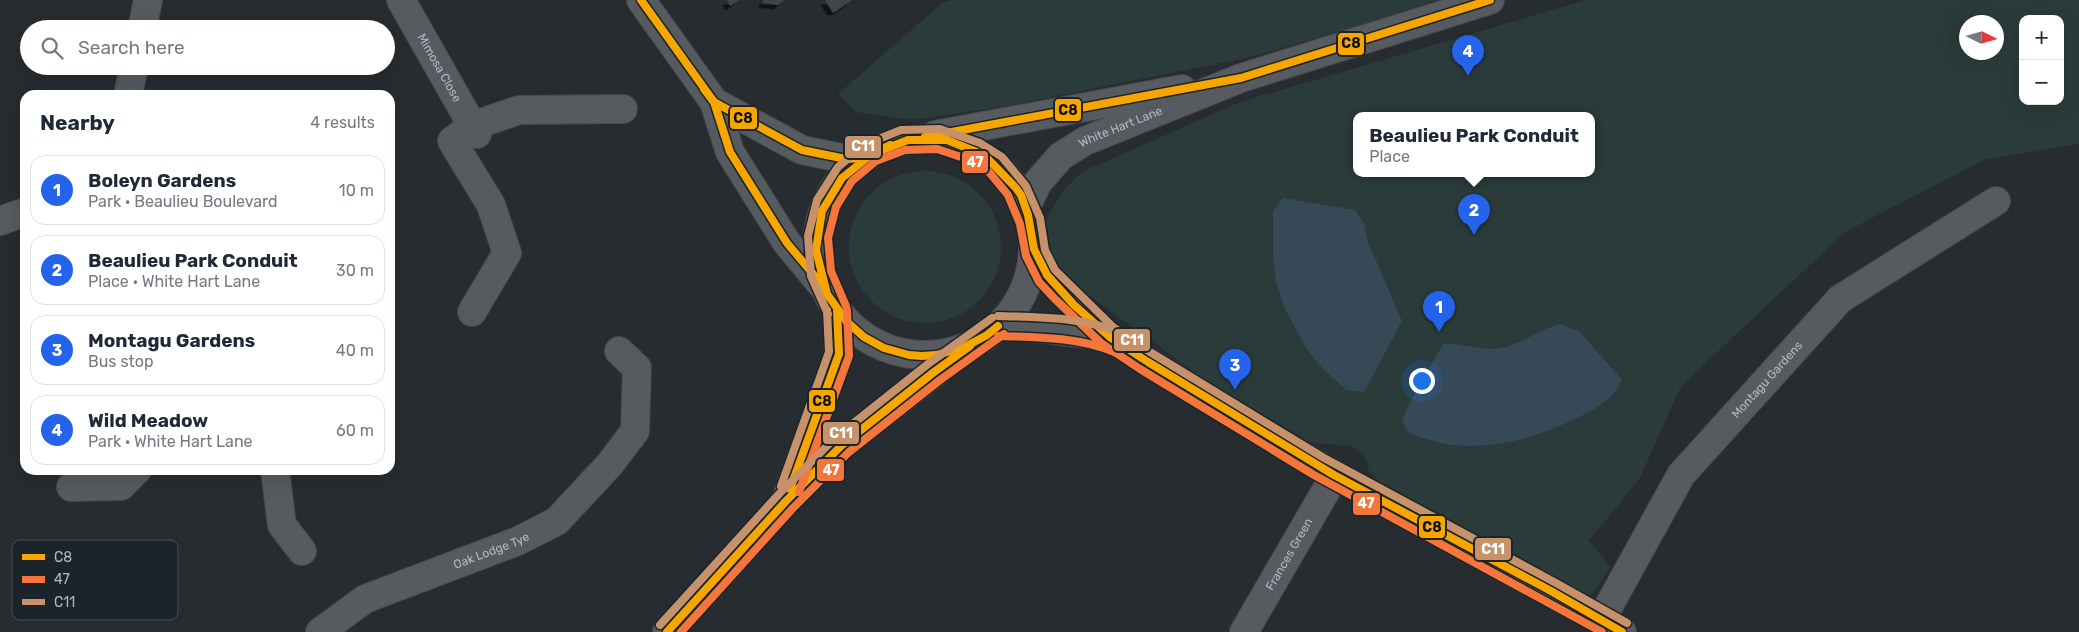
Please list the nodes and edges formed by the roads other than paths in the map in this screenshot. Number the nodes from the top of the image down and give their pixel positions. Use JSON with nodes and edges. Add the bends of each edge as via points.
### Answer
{"nodes":[{"id":1,"x":148,"y":0,"type":"edge"},
{"id":2,"x":401,"y":0,"type":"edge"},
{"id":3,"x":641,"y":0,"type":"edge"},
{"id":4,"x":1490,"y":0,"type":"edge"},
{"id":5,"x":144,"y":20,"type":"edge"},
{"id":6,"x":132,"y":75,"type":"edge"},
{"id":7,"x":1241,"y":78,"type":"junction"},
{"id":8,"x":129,"y":90,"type":"edge"},
{"id":9,"x":714,"y":102,"type":"junction"},
{"id":10,"x":623,"y":109,"type":"dead end"},
{"id":11,"x":474,"y":130,"type":"junction"},
{"id":12,"x":918,"y":138,"type":"junction"},
{"id":13,"x":863,"y":158,"type":"junction"},
{"id":14,"x":1996,"y":201,"type":"dead end"},
{"id":15,"x":1026,"y":207,"type":"junction"},
{"id":16,"x":20,"y":214,"type":"edge"},
{"id":17,"x":0,"y":222,"type":"edge"},
{"id":18,"x":1033,"y":245,"type":"junction"},
{"id":19,"x":824,"y":287,"type":"junction"},
{"id":20,"x":837,"y":310,"type":"junction"},
{"id":21,"x":472,"y":312,"type":"dead end"},
{"id":22,"x":998,"y":326,"type":"junction"},
{"id":23,"x":1110,"y":337,"type":"junction"},
{"id":24,"x":971,"y":346,"type":"junction"},
{"id":25,"x":619,"y":351,"type":"dead end"},
{"id":26,"x":132,"y":475,"type":"edge"},
{"id":27,"x":276,"y":475,"type":"edge"},
{"id":28,"x":1335,"y":476,"type":"junction"},
{"id":29,"x":71,"y":487,"type":"dead end"},
{"id":30,"x":786,"y":500,"type":"junction"},
{"id":31,"x":302,"y":551,"type":"dead end"},
{"id":32,"x":1611,"y":626,"type":"edge"},
{"id":33,"x":320,"y":632,"type":"edge"},
{"id":34,"x":667,"y":632,"type":"edge"},
{"id":35,"x":1244,"y":632,"type":"edge"}],
"edges":[{"from":1,"to":5,"type":"street"},
{"from":2,"to":11,"type":"street","name":"Mimosa Close"},
{"from":3,"to":9,"type":"street"},
{"from":4,"to":7,"type":"street","name":"White Hart Lane"},
{"from":6,"to":8,"type":"street"},
{"from":7,"to":12,"type":"street","name":"White Hart Lane"},
{"from":7,"to":15,"type":"street","name":"White Hart Lane","via":[[1085,141],[1061,156],[1038,182]]},
{"from":9,"to":13,"type":"street","via":[[802,150]]},
{"from":9,"to":19,"type":"street","via":[[730,152],[787,243]]},
{"from":10,"to":11,"type":"street","via":[[519,110]]},
{"from":11,"to":21,"type":"street","via":[[452,141],[491,205],[507,253]]},
{"from":12,"to":13,"type":"street","via":[[890,145]]},
{"from":12,"to":15,"type":"street","via":[[947,140],[988,158],[1012,183]]},
{"from":13,"to":19,"type":"street","via":[[839,180],[822,213],[816,249]]},
{"from":14,"to":32,"type":"street","name":"Montagu Gardens","via":[[1840,299],[1681,475]]},
{"from":15,"to":18,"type":"street"},
{"from":16,"to":17,"type":"street"},
{"from":18,"to":22,"type":"street","via":[[1031,269],[1024,292]]},
{"from":18,"to":23,"type":"street","via":[[1054,283]]},
{"from":19,"to":20,"type":"street"},
{"from":20,"to":24,"type":"street","via":[[859,334],[893,351],[931,356]]},
{"from":20,"to":30,"type":"street","via":[[839,354]]},
{"from":22,"to":23,"type":"street"},
{"from":22,"to":24,"type":"street"},
{"from":23,"to":28,"type":"street"},
{"from":24,"to":30,"type":"street","via":[[842,445]]},
{"from":25,"to":33,"type":"street","name":"Oak Lodge Tye","via":[[637,368],[635,431],[558,521],[518,541],[366,599]]},
{"from":26,"to":29,"type":"street","via":[[121,486]]},
{"from":27,"to":31,"type":"street","via":[[282,525]]},
{"from":28,"to":32,"type":"street"},
{"from":28,"to":35,"type":"street","name":"Frances Green"},
{"from":30,"to":34,"type":"street"}]}
